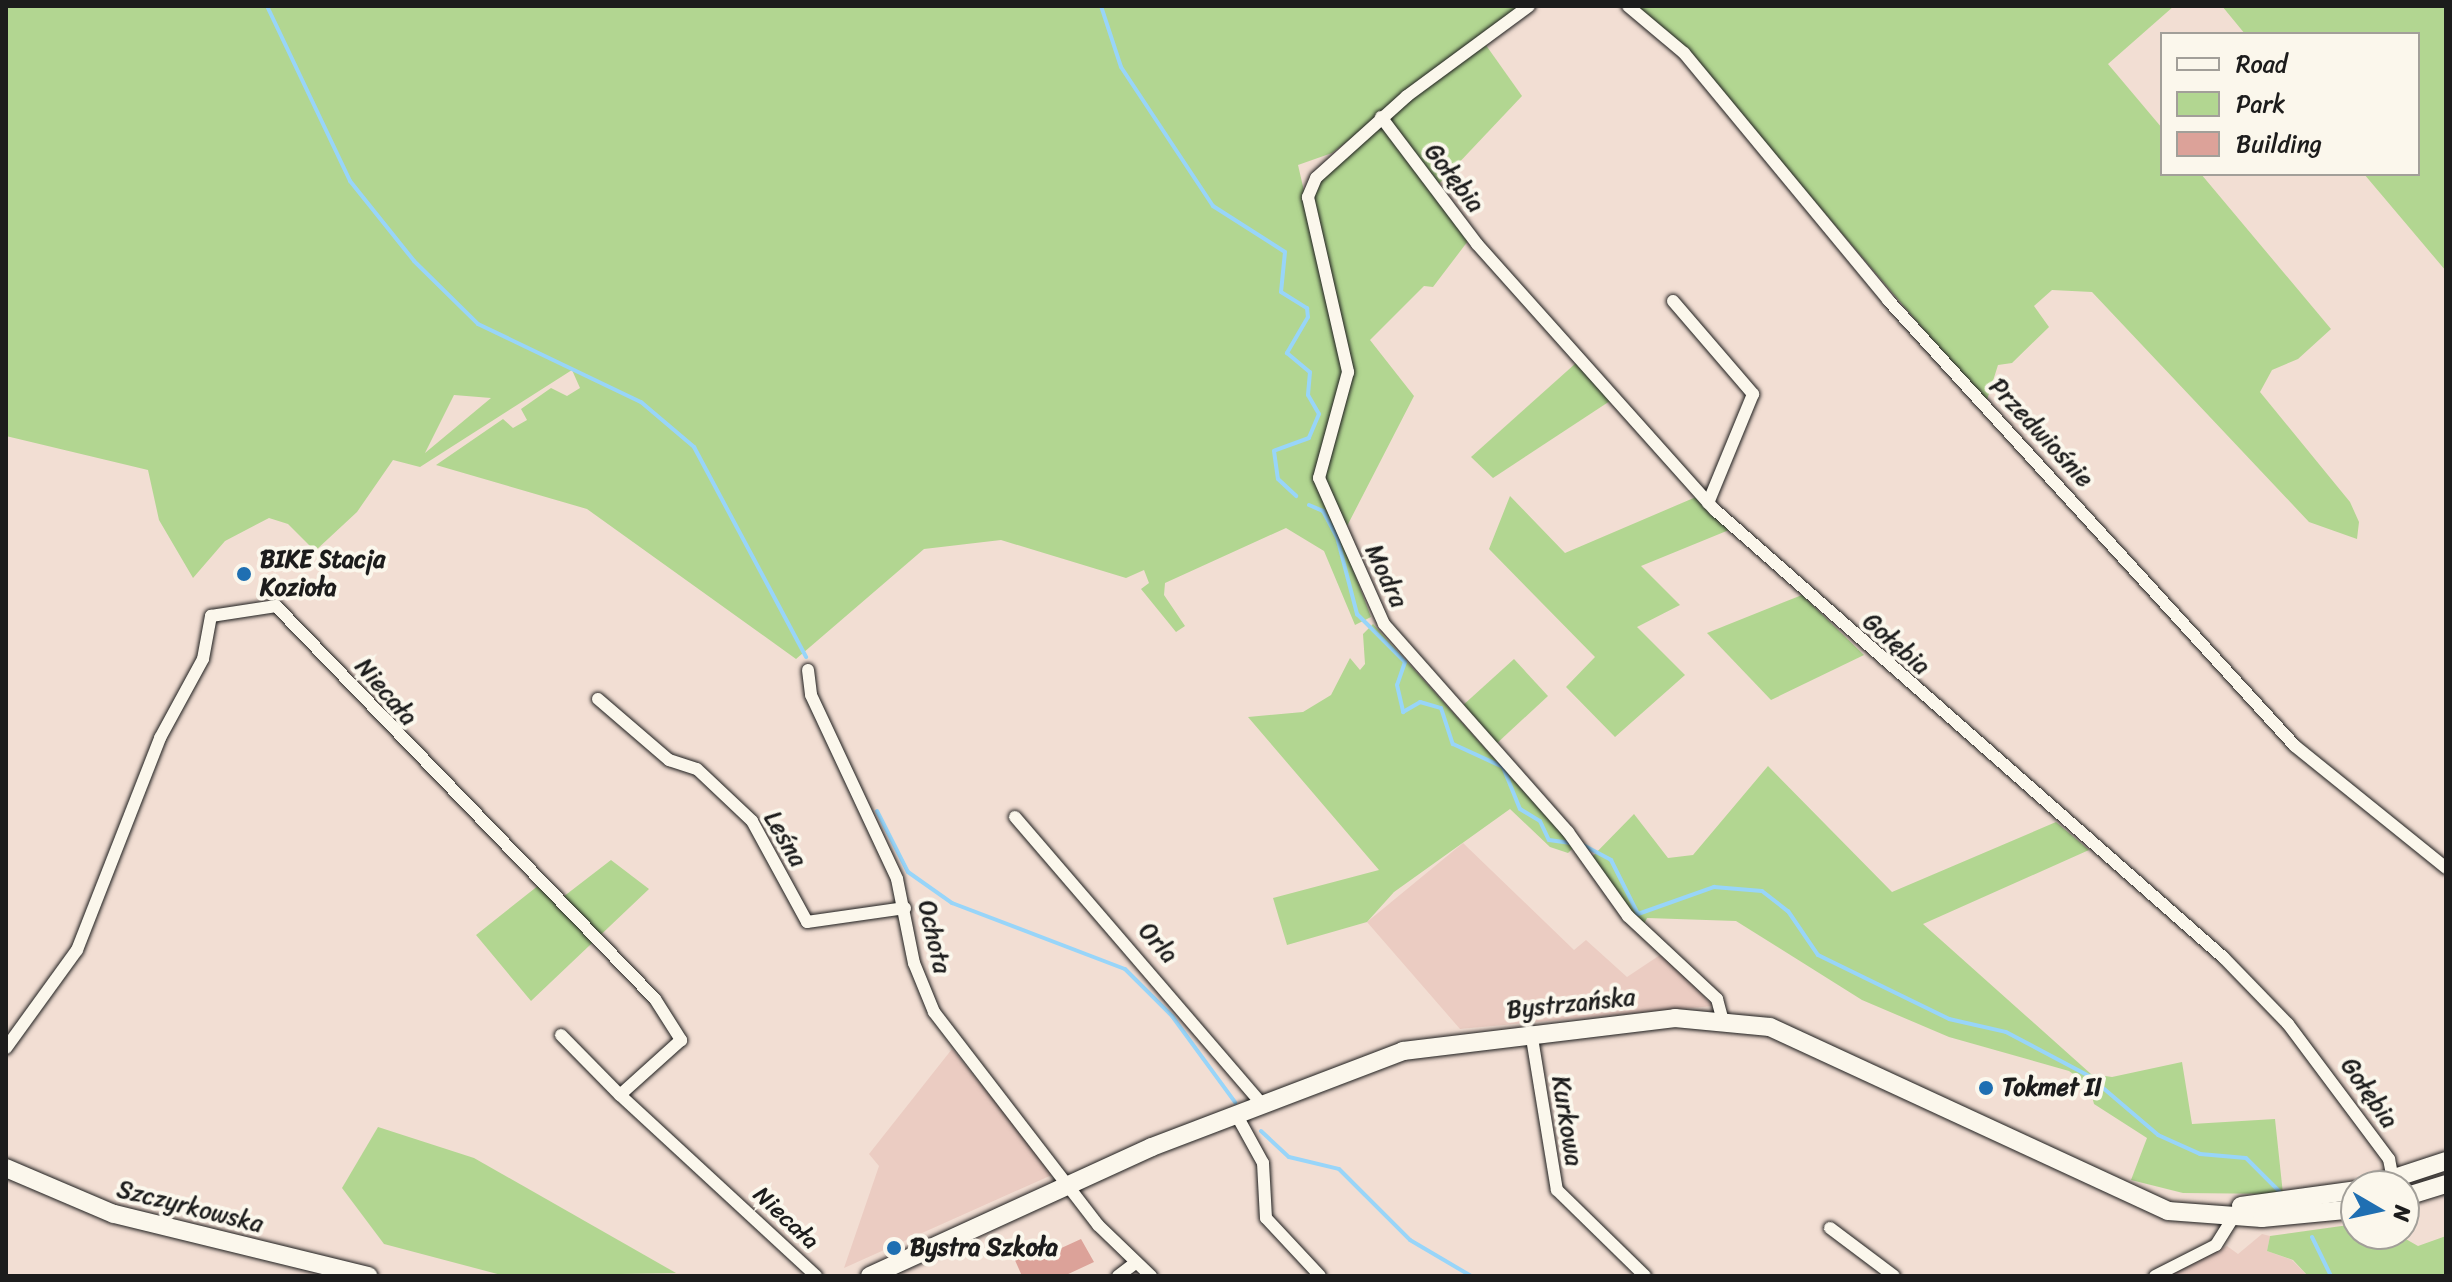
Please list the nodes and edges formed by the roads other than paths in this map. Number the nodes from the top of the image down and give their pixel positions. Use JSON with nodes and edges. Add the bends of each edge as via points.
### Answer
{"nodes":[{"id":1,"x":1529,"y":6,"type":"edge"},
{"id":2,"x":1628,"y":6,"type":"edge"},
{"id":3,"x":1381,"y":117,"type":"junction"},
{"id":4,"x":1673,"y":301,"type":"dead end"},
{"id":5,"x":1708,"y":503,"type":"junction"},
{"id":6,"x":808,"y":670,"type":"dead end"},
{"id":7,"x":598,"y":699,"type":"dead end"},
{"id":8,"x":1015,"y":817,"type":"dead end"},
{"id":9,"x":2446,"y":868,"type":"edge"},
{"id":10,"x":905,"y":908,"type":"junction"},
{"id":11,"x":1722,"y":1018,"type":"junction"},
{"id":12,"x":1531,"y":1032,"type":"junction"},
{"id":13,"x":561,"y":1035,"type":"dead end"},
{"id":14,"x":6,"y":1048,"type":"edge"},
{"id":15,"x":620,"y":1095,"type":"junction"},
{"id":16,"x":1262,"y":1104,"type":"junction"},
{"id":17,"x":1236,"y":1114,"type":"junction"},
{"id":18,"x":2446,"y":1161,"type":"edge"},
{"id":19,"x":6,"y":1168,"type":"edge"},
{"id":20,"x":2391,"y":1170,"type":"edge"},
{"id":21,"x":2420,"y":1172,"type":"edge"},
{"id":22,"x":2446,"y":1184,"type":"edge"},
{"id":23,"x":1069,"y":1185,"type":"junction"},
{"id":24,"x":2420,"y":1192,"type":"edge"},
{"id":25,"x":2340,"y":1193,"type":"edge"},
{"id":26,"x":2340,"y":1209,"type":"edge"},
{"id":27,"x":2238,"y":1212,"type":"junction"},
{"id":28,"x":1830,"y":1228,"type":"dead end"},
{"id":29,"x":1135,"y":1263,"type":"junction"},
{"id":30,"x":369,"y":1276,"type":"edge"},
{"id":31,"x":816,"y":1276,"type":"edge"},
{"id":32,"x":870,"y":1276,"type":"edge"},
{"id":33,"x":1118,"y":1276,"type":"edge"},
{"id":34,"x":1151,"y":1276,"type":"edge"},
{"id":35,"x":1320,"y":1276,"type":"edge"},
{"id":36,"x":1645,"y":1276,"type":"edge"},
{"id":37,"x":1894,"y":1276,"type":"edge"},
{"id":38,"x":2155,"y":1276,"type":"edge"}],
"edges":[{"from":1,"to":3,"type":"street"},
{"from":2,"to":9,"type":"street","name":"Przedwiośnie","via":[[1684,53],[1879,289],[2295,746]]},
{"from":3,"to":5,"type":"street","name":"Gołębia","via":[[1477,244]]},
{"from":3,"to":11,"type":"street","name":"Modra","via":[[1327,162],[1308,197],[1348,372],[1319,478],[1378,616],[1573,838],[1628,916],[1717,999]]},
{"from":4,"to":5,"type":"street","via":[[1753,394]]},
{"from":5,"to":20,"type":"street","name":"Gołębia","via":[[2224,958],[2319,1061],[2389,1159]]},
{"from":6,"to":10,"type":"street","name":"Ochota","via":[[811,695]]},
{"from":7,"to":10,"type":"street","name":"Leśna","via":[[669,760],[697,769],[752,821],[807,922]]},
{"from":8,"to":16,"type":"street","name":"Orla"},
{"from":10,"to":23,"type":"street","name":"Ochota","via":[[914,963],[934,1012]]},
{"from":11,"to":12,"type":"main road","name":"Bystrzańska"},
{"from":11,"to":27,"type":"main road","name":"Bystrzańska","via":[[1781,1031],[2168,1211]]},
{"from":12,"to":16,"type":"main road","name":"Bystrzańska","via":[[1403,1051]]},
{"from":12,"to":36,"type":"street","name":"Kurkowa","via":[[1557,1190]]},
{"from":13,"to":15,"type":"street","name":"Niecała"},
{"from":14,"to":15,"type":"street","name":"Niecała","via":[[61,977],[160,738],[203,659],[211,616],[276,606],[682,1035]]},
{"from":15,"to":31,"type":"street","name":"Niecała"},
{"from":16,"to":17,"type":"main road","name":"Bystrzańska"},
{"from":17,"to":23,"type":"main road","name":"Bystrzańska"},
{"from":17,"to":35,"type":"street","via":[[1263,1163],[1266,1218]]},
{"from":18,"to":21,"type":"main road"},
{"from":19,"to":30,"type":"main road","name":"Szczyrkowska","via":[[114,1214]]},
{"from":22,"to":24,"type":"main road"},
{"from":23,"to":29,"type":"street","name":"Ochota"},
{"from":23,"to":32,"type":"main road"},
{"from":25,"to":27,"type":"main road","name":"Bystrzańska"},
{"from":26,"to":27,"type":"main road","name":"Bystrzańska"},
{"from":27,"to":38,"type":"street","via":[[2216,1245]]},
{"from":28,"to":37,"type":"street"},
{"from":29,"to":33,"type":"street"},
{"from":29,"to":34,"type":"street","name":"Ochota"}]}
